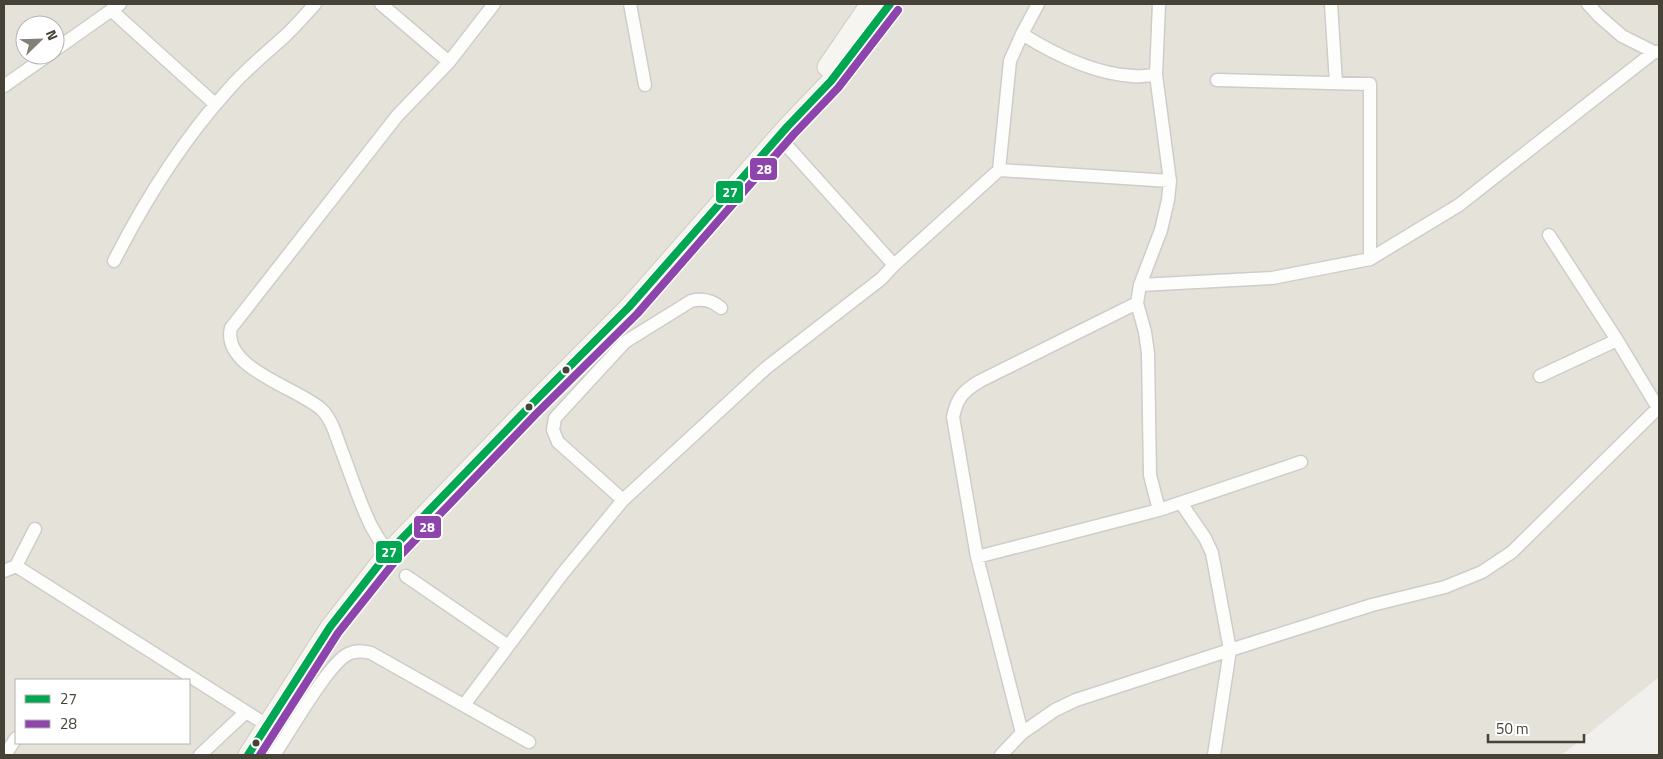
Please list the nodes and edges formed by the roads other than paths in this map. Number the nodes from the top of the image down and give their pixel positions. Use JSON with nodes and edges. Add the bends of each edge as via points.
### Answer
{"nodes":[{"id":1,"x":315,"y":4,"type":"edge"},
{"id":2,"x":381,"y":4,"type":"edge"},
{"id":3,"x":494,"y":4,"type":"edge"},
{"id":4,"x":630,"y":4,"type":"edge"},
{"id":5,"x":870,"y":4,"type":"edge"},
{"id":6,"x":890,"y":4,"type":"edge"},
{"id":7,"x":1038,"y":4,"type":"edge"},
{"id":8,"x":1159,"y":4,"type":"edge"},
{"id":9,"x":1331,"y":4,"type":"edge"},
{"id":10,"x":1588,"y":4,"type":"edge"},
{"id":11,"x":116,"y":7,"type":"edge"},
{"id":12,"x":1022,"y":34,"type":"junction"},
{"id":13,"x":65,"y":43,"type":"edge"},
{"id":14,"x":1657,"y":52,"type":"edge"},
{"id":15,"x":449,"y":62,"type":"junction"},
{"id":16,"x":34,"y":65,"type":"edge"},
{"id":17,"x":1156,"y":75,"type":"junction"},
{"id":18,"x":1217,"y":80,"type":"dead end"},
{"id":19,"x":1336,"y":83,"type":"junction"},
{"id":20,"x":645,"y":85,"type":"dead end"},
{"id":21,"x":4,"y":86,"type":"edge"},
{"id":22,"x":216,"y":104,"type":"junction"},
{"id":23,"x":783,"y":132,"type":"junction"},
{"id":24,"x":999,"y":170,"type":"junction"},
{"id":25,"x":1170,"y":182,"type":"junction"},
{"id":26,"x":1549,"y":234,"type":"dead end"},
{"id":27,"x":1370,"y":259,"type":"junction"},
{"id":28,"x":114,"y":261,"type":"dead end"},
{"id":29,"x":894,"y":265,"type":"junction"},
{"id":30,"x":1140,"y":285,"type":"junction"},
{"id":31,"x":1137,"y":303,"type":"junction"},
{"id":32,"x":722,"y":308,"type":"dead end"},
{"id":33,"x":1617,"y":340,"type":"junction"},
{"id":34,"x":1540,"y":376,"type":"dead end"},
{"id":35,"x":1659,"y":407,"type":"edge"},
{"id":36,"x":1301,"y":462,"type":"dead end"},
{"id":37,"x":623,"y":500,"type":"junction"},
{"id":38,"x":1181,"y":503,"type":"junction"},
{"id":39,"x":1159,"y":510,"type":"junction"},
{"id":40,"x":35,"y":529,"type":"dead end"},
{"id":41,"x":388,"y":553,"type":"junction"},
{"id":42,"x":977,"y":557,"type":"junction"},
{"id":43,"x":10,"y":568,"type":"edge"},
{"id":44,"x":406,"y":576,"type":"dead end"},
{"id":45,"x":508,"y":646,"type":"junction"},
{"id":46,"x":1230,"y":650,"type":"junction"},
{"id":47,"x":464,"y":705,"type":"junction"},
{"id":48,"x":246,"y":712,"type":"junction"},
{"id":49,"x":267,"y":725,"type":"junction"},
{"id":50,"x":1022,"y":733,"type":"junction"},
{"id":51,"x":15,"y":740,"type":"edge"},
{"id":52,"x":529,"y":742,"type":"dead end"},
{"id":53,"x":5,"y":755,"type":"edge"},
{"id":54,"x":200,"y":755,"type":"edge"},
{"id":55,"x":248,"y":755,"type":"edge"},
{"id":56,"x":274,"y":755,"type":"edge"},
{"id":57,"x":1001,"y":755,"type":"edge"},
{"id":58,"x":1214,"y":755,"type":"edge"}],
"edges":[{"from":1,"to":22,"type":"street","via":[[246,70]]},
{"from":2,"to":15,"type":"street"},
{"from":3,"to":15,"type":"street"},
{"from":4,"to":20,"type":"street"},
{"from":5,"to":23,"type":"street"},
{"from":6,"to":23,"type":"street","via":[[831,81]]},
{"from":7,"to":12,"type":"street"},
{"from":8,"to":17,"type":"street"},
{"from":9,"to":19,"type":"street"},
{"from":10,"to":14,"type":"street","via":[[1622,36]]},
{"from":11,"to":13,"type":"street"},
{"from":11,"to":22,"type":"street"},
{"from":12,"to":17,"type":"street","via":[[1058,54],[1095,68],[1133,76]]},
{"from":12,"to":24,"type":"street","via":[[1010,61]]},
{"from":14,"to":27,"type":"street","via":[[1459,205]]},
{"from":15,"to":41,"type":"street","via":[[396,116],[230,332],[231,342],[239,356],[325,413],[370,525]]},
{"from":16,"to":21,"type":"street"},
{"from":17,"to":25,"type":"street"},
{"from":18,"to":19,"type":"street"},
{"from":19,"to":27,"type":"street","via":[[1370,84]]},
{"from":22,"to":28,"type":"street","via":[[156,186]]},
{"from":23,"to":29,"type":"street"},
{"from":23,"to":41,"type":"street","via":[[629,307]]},
{"from":24,"to":25,"type":"street"},
{"from":24,"to":29,"type":"street"},
{"from":25,"to":30,"type":"street","via":[[1166,215]]},
{"from":26,"to":33,"type":"street"},
{"from":27,"to":30,"type":"street","via":[[1272,278]]},
{"from":29,"to":37,"type":"street","via":[[766,368]]},
{"from":30,"to":31,"type":"street"},
{"from":31,"to":39,"type":"street","via":[[1148,353],[1150,475]]},
{"from":31,"to":42,"type":"street","via":[[980,381],[961,395],[953,417]]},
{"from":32,"to":37,"type":"street","via":[[707,300],[691,301],[625,342],[555,418],[553,430],[558,442]]},
{"from":33,"to":34,"type":"street"},
{"from":33,"to":35,"type":"street"},
{"from":35,"to":46,"type":"street","via":[[1512,552],[1482,572],[1445,587],[1372,605]]},
{"from":36,"to":38,"type":"street"},
{"from":37,"to":45,"type":"street"},
{"from":38,"to":39,"type":"street"},
{"from":38,"to":46,"type":"street","via":[[1212,553]]},
{"from":39,"to":42,"type":"street"},
{"from":40,"to":43,"type":"street"},
{"from":41,"to":49,"type":"street","via":[[330,627]]},
{"from":42,"to":50,"type":"street"},
{"from":43,"to":48,"type":"street"},
{"from":44,"to":45,"type":"street"},
{"from":45,"to":47,"type":"street"},
{"from":46,"to":50,"type":"street","via":[[1076,700]]},
{"from":46,"to":58,"type":"street"},
{"from":47,"to":52,"type":"street"},
{"from":47,"to":56,"type":"street","via":[[371,653],[353,652],[332,668]]},
{"from":48,"to":49,"type":"street"},
{"from":48,"to":54,"type":"street"},
{"from":49,"to":55,"type":"street"},
{"from":50,"to":57,"type":"street"},
{"from":51,"to":53,"type":"street"}]}
